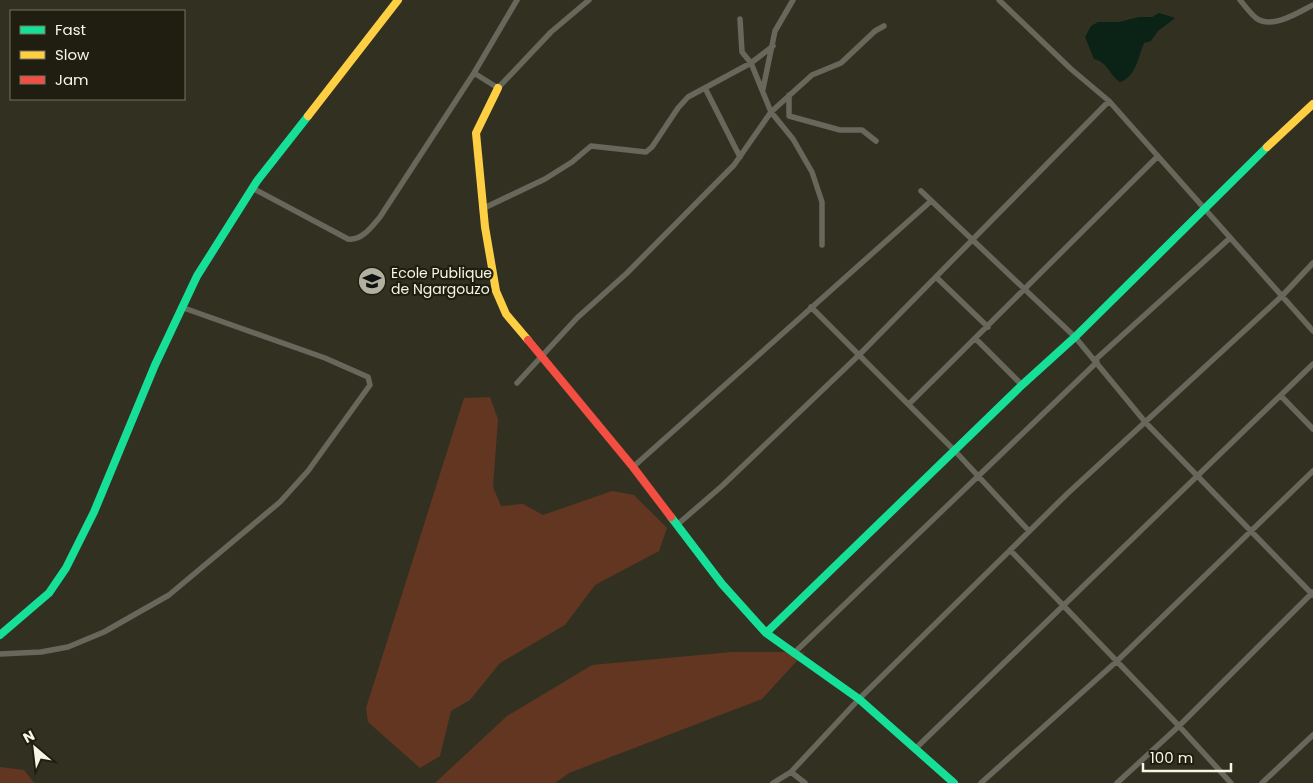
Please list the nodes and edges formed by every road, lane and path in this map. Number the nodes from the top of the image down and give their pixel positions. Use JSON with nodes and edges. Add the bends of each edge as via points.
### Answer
{"nodes":[{"id":1,"x":398,"y":0,"type":"edge"},
{"id":2,"x":517,"y":0,"type":"edge"},
{"id":3,"x":590,"y":0,"type":"edge"},
{"id":4,"x":793,"y":0,"type":"edge"},
{"id":5,"x":1000,"y":0,"type":"edge"},
{"id":6,"x":1240,"y":0,"type":"edge"},
{"id":7,"x":1313,"y":5,"type":"edge"},
{"id":8,"x":740,"y":19,"type":"dead end"},
{"id":9,"x":884,"y":26,"type":"dead end"},
{"id":10,"x":773,"y":46,"type":"junction"},
{"id":11,"x":751,"y":63,"type":"junction"},
{"id":12,"x":474,"y":73,"type":"junction"},
{"id":13,"x":498,"y":88,"type":"junction"},
{"id":14,"x":705,"y":88,"type":"junction"},
{"id":15,"x":763,"y":89,"type":"junction"},
{"id":16,"x":789,"y":95,"type":"junction"},
{"id":17,"x":1109,"y":101,"type":"junction"},
{"id":18,"x":1313,"y":104,"type":"edge"},
{"id":19,"x":771,"y":112,"type":"junction"},
{"id":20,"x":876,"y":141,"type":"dead end"},
{"id":21,"x":740,"y":156,"type":"junction"},
{"id":22,"x":1158,"y":156,"type":"junction"},
{"id":23,"x":254,"y":189,"type":"junction"},
{"id":24,"x":921,"y":191,"type":"dead end"},
{"id":25,"x":931,"y":201,"type":"junction"},
{"id":26,"x":482,"y":208,"type":"junction"},
{"id":27,"x":1205,"y":209,"type":"junction"},
{"id":28,"x":1230,"y":238,"type":"junction"},
{"id":29,"x":973,"y":240,"type":"junction"},
{"id":30,"x":822,"y":245,"type":"dead end"},
{"id":31,"x":1313,"y":263,"type":"edge"},
{"id":32,"x":936,"y":277,"type":"junction"},
{"id":33,"x":1025,"y":290,"type":"junction"},
{"id":34,"x":1282,"y":296,"type":"junction"},
{"id":35,"x":182,"y":307,"type":"junction"},
{"id":36,"x":811,"y":307,"type":"junction"},
{"id":37,"x":988,"y":327,"type":"junction"},
{"id":38,"x":1313,"y":330,"type":"edge"},
{"id":39,"x":1075,"y":337,"type":"junction"},
{"id":40,"x":976,"y":339,"type":"junction"},
{"id":41,"x":859,"y":355,"type":"junction"},
{"id":42,"x":543,"y":356,"type":"junction"},
{"id":43,"x":1096,"y":361,"type":"junction"},
{"id":44,"x":1313,"y":364,"type":"edge"},
{"id":45,"x":517,"y":383,"type":"dead end"},
{"id":46,"x":1022,"y":385,"type":"junction"},
{"id":47,"x":1281,"y":396,"type":"junction"},
{"id":48,"x":909,"y":404,"type":"junction"},
{"id":49,"x":1146,"y":422,"type":"junction"},
{"id":50,"x":1313,"y":429,"type":"edge"},
{"id":51,"x":955,"y":451,"type":"junction"},
{"id":52,"x":634,"y":468,"type":"junction"},
{"id":53,"x":1313,"y":471,"type":"edge"},
{"id":54,"x":977,"y":476,"type":"junction"},
{"id":55,"x":1198,"y":477,"type":"junction"},
{"id":56,"x":678,"y":524,"type":"junction"},
{"id":57,"x":1029,"y":531,"type":"junction"},
{"id":58,"x":1251,"y":531,"type":"junction"},
{"id":59,"x":1010,"y":550,"type":"junction"},
{"id":60,"x":1313,"y":594,"type":"edge"},
{"id":61,"x":1064,"y":606,"type":"junction"},
{"id":62,"x":766,"y":633,"type":"junction"},
{"id":63,"x":0,"y":636,"type":"edge"},
{"id":64,"x":0,"y":654,"type":"edge"},
{"id":65,"x":793,"y":654,"type":"junction"},
{"id":66,"x":1117,"y":661,"type":"junction"},
{"id":67,"x":859,"y":699,"type":"junction"},
{"id":68,"x":1179,"y":726,"type":"junction"},
{"id":69,"x":1313,"y":735,"type":"edge"},
{"id":70,"x":915,"y":749,"type":"junction"},
{"id":71,"x":791,"y":772,"type":"junction"},
{"id":72,"x":773,"y":783,"type":"edge"},
{"id":73,"x":805,"y":783,"type":"edge"},
{"id":74,"x":954,"y":783,"type":"edge"},
{"id":75,"x":981,"y":783,"type":"edge"},
{"id":76,"x":1117,"y":783,"type":"edge"},
{"id":77,"x":1230,"y":783,"type":"edge"},
{"id":78,"x":1262,"y":783,"type":"edge"}],
"edges":[{"from":1,"to":23,"type":"street"},
{"from":2,"to":12,"type":"street"},
{"from":3,"to":13,"type":"street","via":[[551,32]]},
{"from":4,"to":10,"type":"street","via":[[775,31]]},
{"from":5,"to":17,"type":"street"},
{"from":6,"to":7,"type":"street","via":[[1257,19],[1263,21],[1290,17]]},
{"from":8,"to":11,"type":"street","via":[[742,52]]},
{"from":9,"to":16,"type":"street","via":[[841,63],[812,75]]},
{"from":10,"to":11,"type":"street"},
{"from":10,"to":15,"type":"street"},
{"from":11,"to":14,"type":"street"},
{"from":11,"to":15,"type":"street"},
{"from":12,"to":13,"type":"street"},
{"from":12,"to":23,"type":"street","via":[[380,217],[360,237],[348,239]]},
{"from":13,"to":26,"type":"street","via":[[476,133]]},
{"from":14,"to":21,"type":"street"},
{"from":14,"to":26,"type":"street","via":[[688,97],[646,152],[591,146],[545,180]]},
{"from":15,"to":19,"type":"street"},
{"from":16,"to":19,"type":"street"},
{"from":16,"to":20,"type":"street","via":[[789,116],[840,130],[862,130]]},
{"from":17,"to":22,"type":"street"},
{"from":17,"to":29,"type":"street"},
{"from":18,"to":27,"type":"street"},
{"from":19,"to":21,"type":"street"},
{"from":19,"to":30,"type":"street","via":[[793,139],[812,172],[822,202]]},
{"from":21,"to":42,"type":"street","via":[[678,223],[576,318]]},
{"from":22,"to":27,"type":"street"},
{"from":22,"to":33,"type":"street"},
{"from":23,"to":35,"type":"street","via":[[197,276]]},
{"from":24,"to":25,"type":"street"},
{"from":25,"to":29,"type":"street"},
{"from":25,"to":36,"type":"street"},
{"from":26,"to":42,"type":"street","via":[[496,290],[506,314]]},
{"from":27,"to":28,"type":"street"},
{"from":27,"to":39,"type":"street"},
{"from":28,"to":34,"type":"street"},
{"from":28,"to":43,"type":"street"},
{"from":29,"to":32,"type":"street"},
{"from":29,"to":33,"type":"street"},
{"from":31,"to":34,"type":"street"},
{"from":32,"to":37,"type":"street"},
{"from":32,"to":41,"type":"street"},
{"from":33,"to":37,"type":"street"},
{"from":33,"to":39,"type":"street"},
{"from":34,"to":38,"type":"street"},
{"from":34,"to":49,"type":"street"},
{"from":35,"to":63,"type":"street","via":[[94,512],[66,568],[49,594]]},
{"from":35,"to":64,"type":"street","via":[[325,358],[368,377],[370,385],[308,471],[280,502],[169,595],[104,632],[68,647]]},
{"from":36,"to":41,"type":"street"},
{"from":36,"to":52,"type":"street"},
{"from":37,"to":40,"type":"street"},
{"from":39,"to":43,"type":"street"},
{"from":39,"to":46,"type":"street"},
{"from":40,"to":46,"type":"street"},
{"from":40,"to":48,"type":"street"},
{"from":41,"to":48,"type":"street"},
{"from":41,"to":56,"type":"street"},
{"from":42,"to":45,"type":"street"},
{"from":42,"to":52,"type":"street"},
{"from":43,"to":49,"type":"street"},
{"from":43,"to":54,"type":"street"},
{"from":44,"to":47,"type":"street"},
{"from":46,"to":51,"type":"street"},
{"from":47,"to":50,"type":"street"},
{"from":47,"to":55,"type":"street"},
{"from":48,"to":51,"type":"street"},
{"from":49,"to":55,"type":"street"},
{"from":49,"to":57,"type":"street"},
{"from":51,"to":54,"type":"street"},
{"from":51,"to":62,"type":"street"},
{"from":52,"to":56,"type":"street"},
{"from":53,"to":58,"type":"street"},
{"from":54,"to":57,"type":"street"},
{"from":54,"to":65,"type":"street"},
{"from":55,"to":58,"type":"street"},
{"from":55,"to":61,"type":"street"},
{"from":56,"to":62,"type":"street","via":[[722,584]]},
{"from":57,"to":59,"type":"street"},
{"from":58,"to":60,"type":"street"},
{"from":58,"to":66,"type":"street"},
{"from":59,"to":61,"type":"street"},
{"from":59,"to":67,"type":"street"},
{"from":60,"to":68,"type":"street"},
{"from":61,"to":66,"type":"street"},
{"from":61,"to":70,"type":"street"},
{"from":62,"to":65,"type":"street"},
{"from":65,"to":67,"type":"street"},
{"from":66,"to":68,"type":"street"},
{"from":66,"to":75,"type":"street"},
{"from":67,"to":70,"type":"street"},
{"from":67,"to":71,"type":"street"},
{"from":68,"to":76,"type":"street"},
{"from":68,"to":77,"type":"street"},
{"from":69,"to":78,"type":"street"},
{"from":70,"to":74,"type":"street"},
{"from":71,"to":72,"type":"street"},
{"from":71,"to":73,"type":"street"}]}
